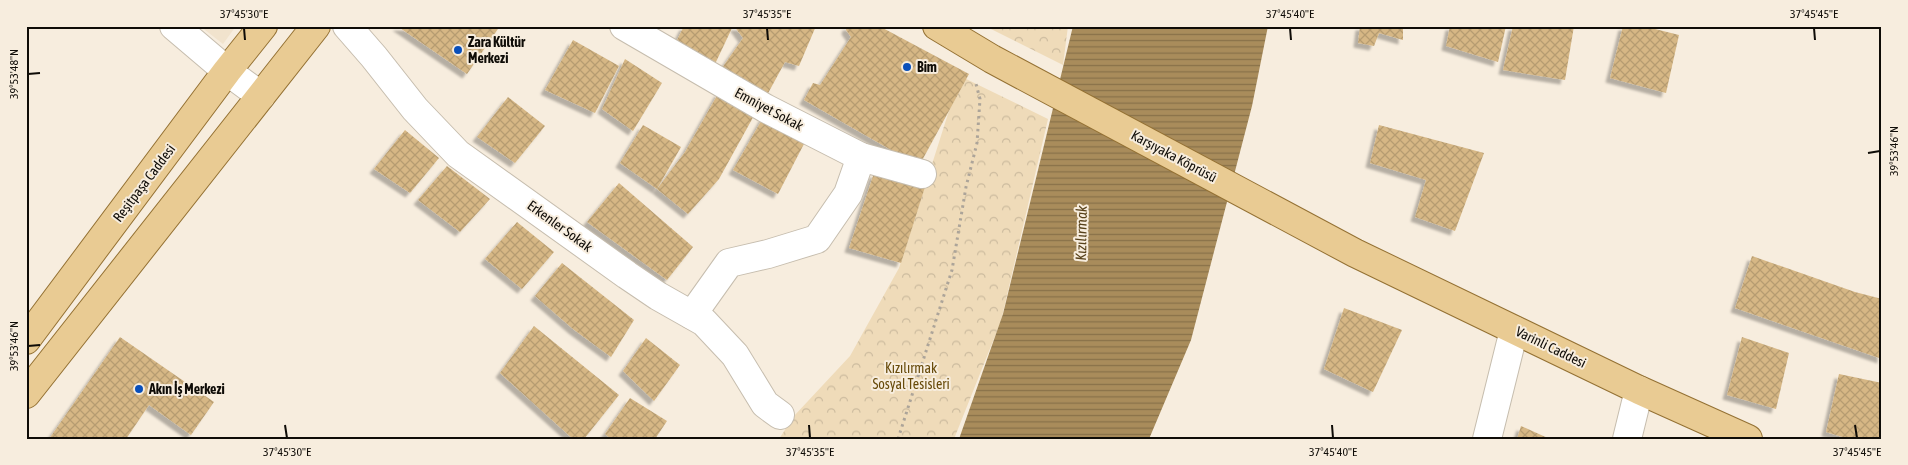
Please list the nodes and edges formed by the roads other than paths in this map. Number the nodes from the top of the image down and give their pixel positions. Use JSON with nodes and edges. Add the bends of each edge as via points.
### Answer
{"nodes":[{"id":1,"x":174,"y":26,"type":"edge"},
{"id":2,"x":263,"y":26,"type":"edge"},
{"id":3,"x":316,"y":26,"type":"edge"},
{"id":4,"x":346,"y":26,"type":"edge"},
{"id":5,"x":624,"y":26,"type":"edge"},
{"id":6,"x":937,"y":26,"type":"edge"},
{"id":7,"x":227,"y":71,"type":"junction"},
{"id":8,"x":261,"y":96,"type":"junction"},
{"id":9,"x":861,"y":157,"type":"junction"},
{"id":10,"x":922,"y":174,"type":"dead end"},
{"id":11,"x":1355,"y":252,"type":"joint"},
{"id":12,"x":692,"y":316,"type":"junction"},
{"id":13,"x":1514,"y":330,"type":"junction"},
{"id":14,"x":26,"y":340,"type":"edge"},
{"id":15,"x":1639,"y":390,"type":"junction"},
{"id":16,"x":26,"y":394,"type":"edge"},
{"id":17,"x":780,"y":415,"type":"dead end"},
{"id":18,"x":1487,"y":439,"type":"edge"},
{"id":19,"x":1628,"y":439,"type":"edge"},
{"id":20,"x":1748,"y":439,"type":"edge"}],
"edges":[{"from":1,"to":7,"type":"street"},
{"from":2,"to":7,"type":"main road","name":"Reşitpaşa Caddesi"},
{"from":3,"to":8,"type":"main road"},
{"from":4,"to":12,"type":"street","name":"Erkenler Sokak","via":[[415,109],[458,154],[627,275]]},
{"from":5,"to":9,"type":"street","name":"Emniyet Sokak","via":[[765,108]]},
{"from":6,"to":11,"type":"main road","name":"Karşıyaka Köprüsü","via":[[992,59]]},
{"from":7,"to":8,"type":"street"},
{"from":7,"to":14,"type":"main road","name":"Reşitpaşa Caddesi"},
{"from":8,"to":16,"type":"main road"},
{"from":9,"to":10,"type":"street","name":"Emniyet Sokak"},
{"from":9,"to":12,"type":"street","via":[[848,194],[817,239],[729,263]]},
{"from":11,"to":13,"type":"main road","name":"Varinli Caddesi"},
{"from":12,"to":17,"type":"street","name":"Erkenler Sokak","via":[[704,322],[735,355],[765,404]]},
{"from":13,"to":15,"type":"main road","name":"Varinli Caddesi"},
{"from":13,"to":18,"type":"street"},
{"from":15,"to":19,"type":"street"},
{"from":15,"to":20,"type":"main road","name":"Varinli Caddesi"}]}
